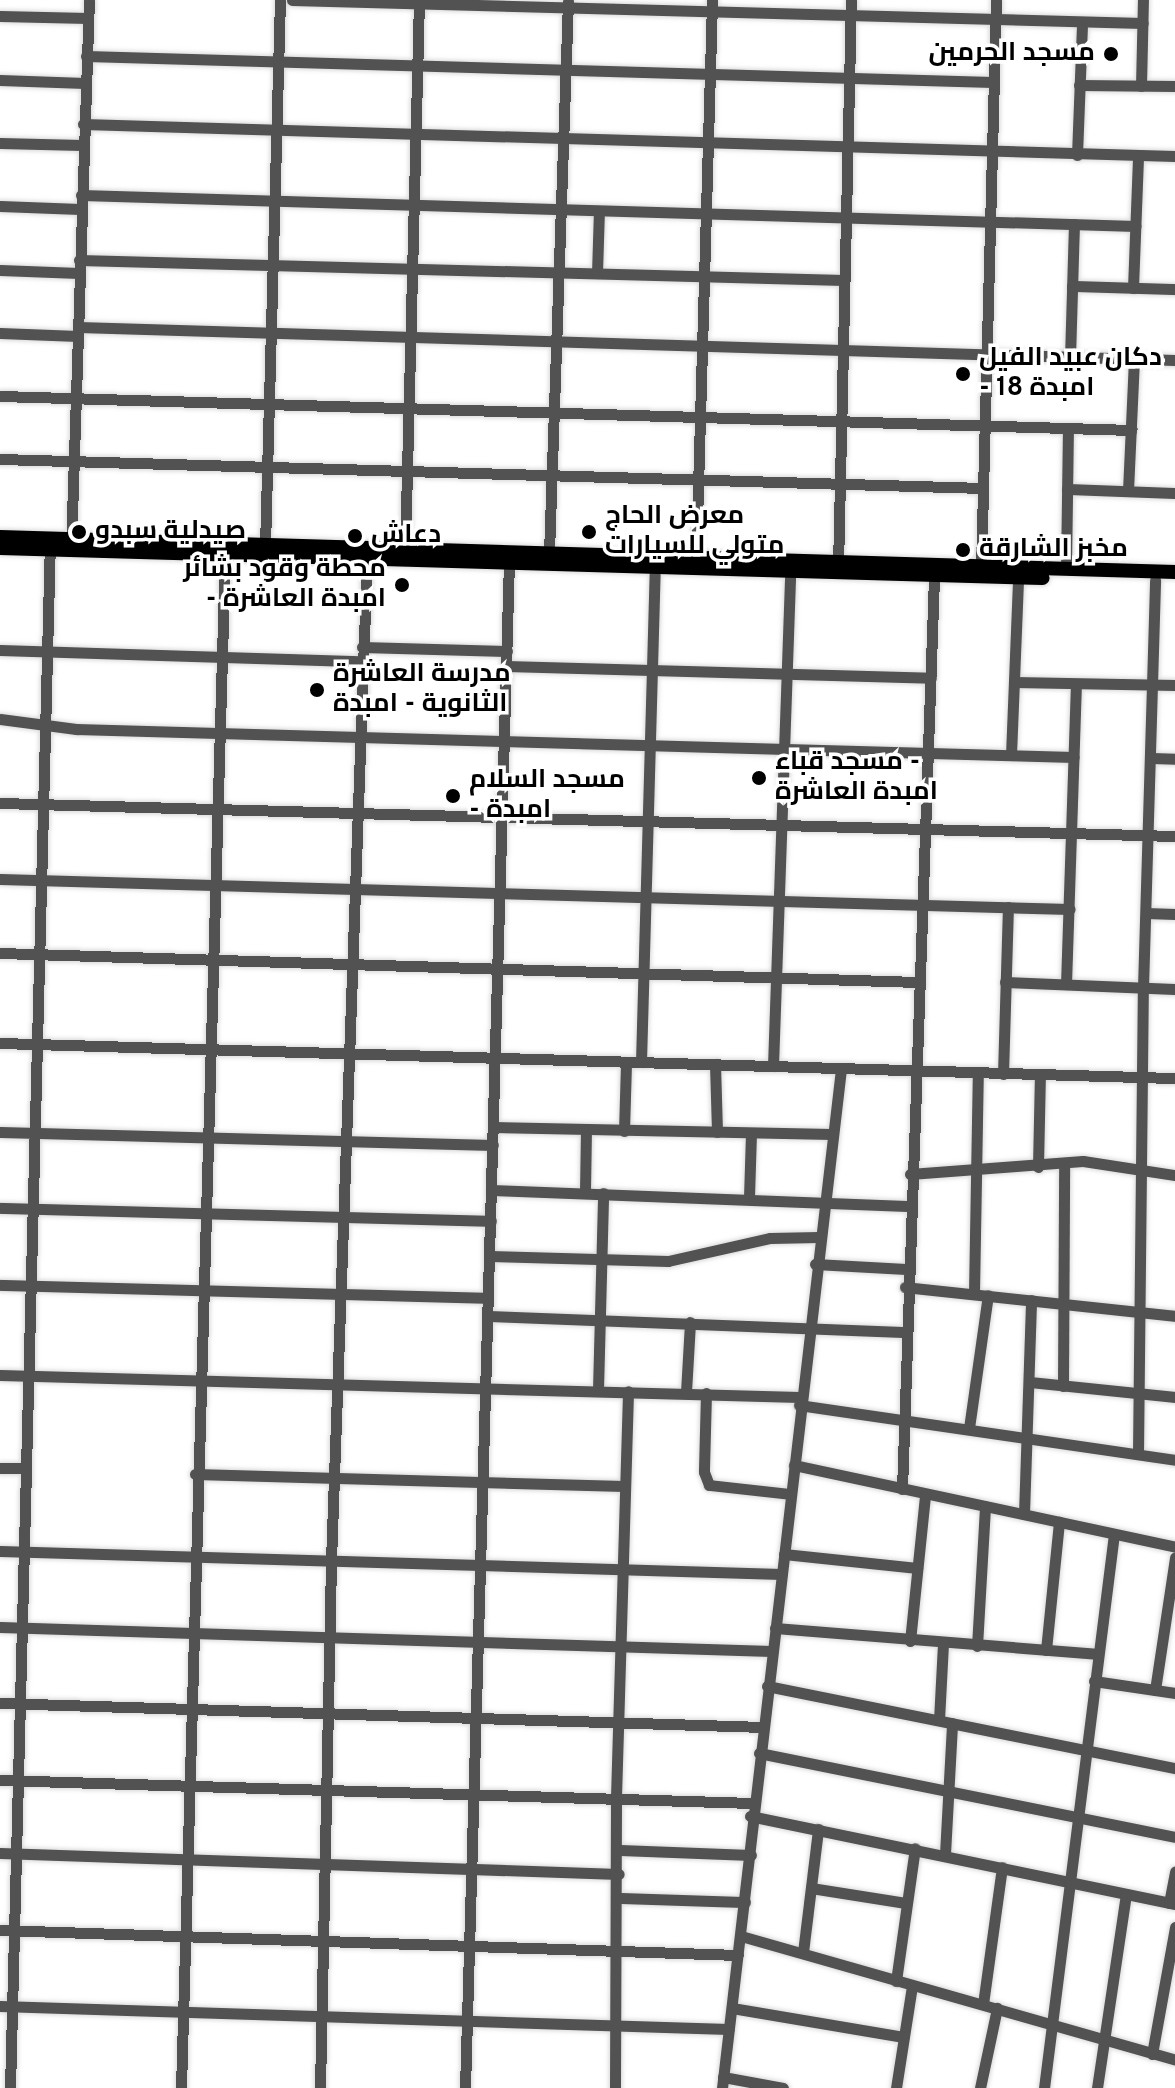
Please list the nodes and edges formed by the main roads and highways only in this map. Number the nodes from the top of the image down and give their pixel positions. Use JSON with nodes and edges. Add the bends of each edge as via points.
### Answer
{"nodes":[{"id":1,"x":0,"y":537,"type":"edge"},
{"id":2,"x":50,"y":544,"type":"junction"},
{"id":3,"x":72,"y":545,"type":"junction"},
{"id":4,"x":0,"y":548,"type":"edge"},
{"id":5,"x":367,"y":553,"type":"junction"},
{"id":6,"x":451,"y":555,"type":"junction"},
{"id":7,"x":838,"y":567,"type":"junction"},
{"id":8,"x":1175,"y":572,"type":"edge"},
{"id":9,"x":1175,"y":581,"type":"edge"}],
"edges":[{"from":1,"to":2,"type":"main road"},
{"from":2,"to":3,"type":"main road"},
{"from":2,"to":4,"type":"main road"},
{"from":3,"to":5,"type":"main road","via":[[265,546]]},
{"from":3,"to":5,"type":"main road","via":[[225,555]]},
{"from":5,"to":6,"type":"main road"},
{"from":5,"to":6,"type":"main road","via":[[405,549]]},
{"from":6,"to":7,"type":"main road","via":[[696,557]]},
{"from":6,"to":7,"type":"main road","via":[[655,567]]},
{"from":7,"to":8,"type":"main road"},
{"from":7,"to":9,"type":"main road","via":[[934,575]]}]}
